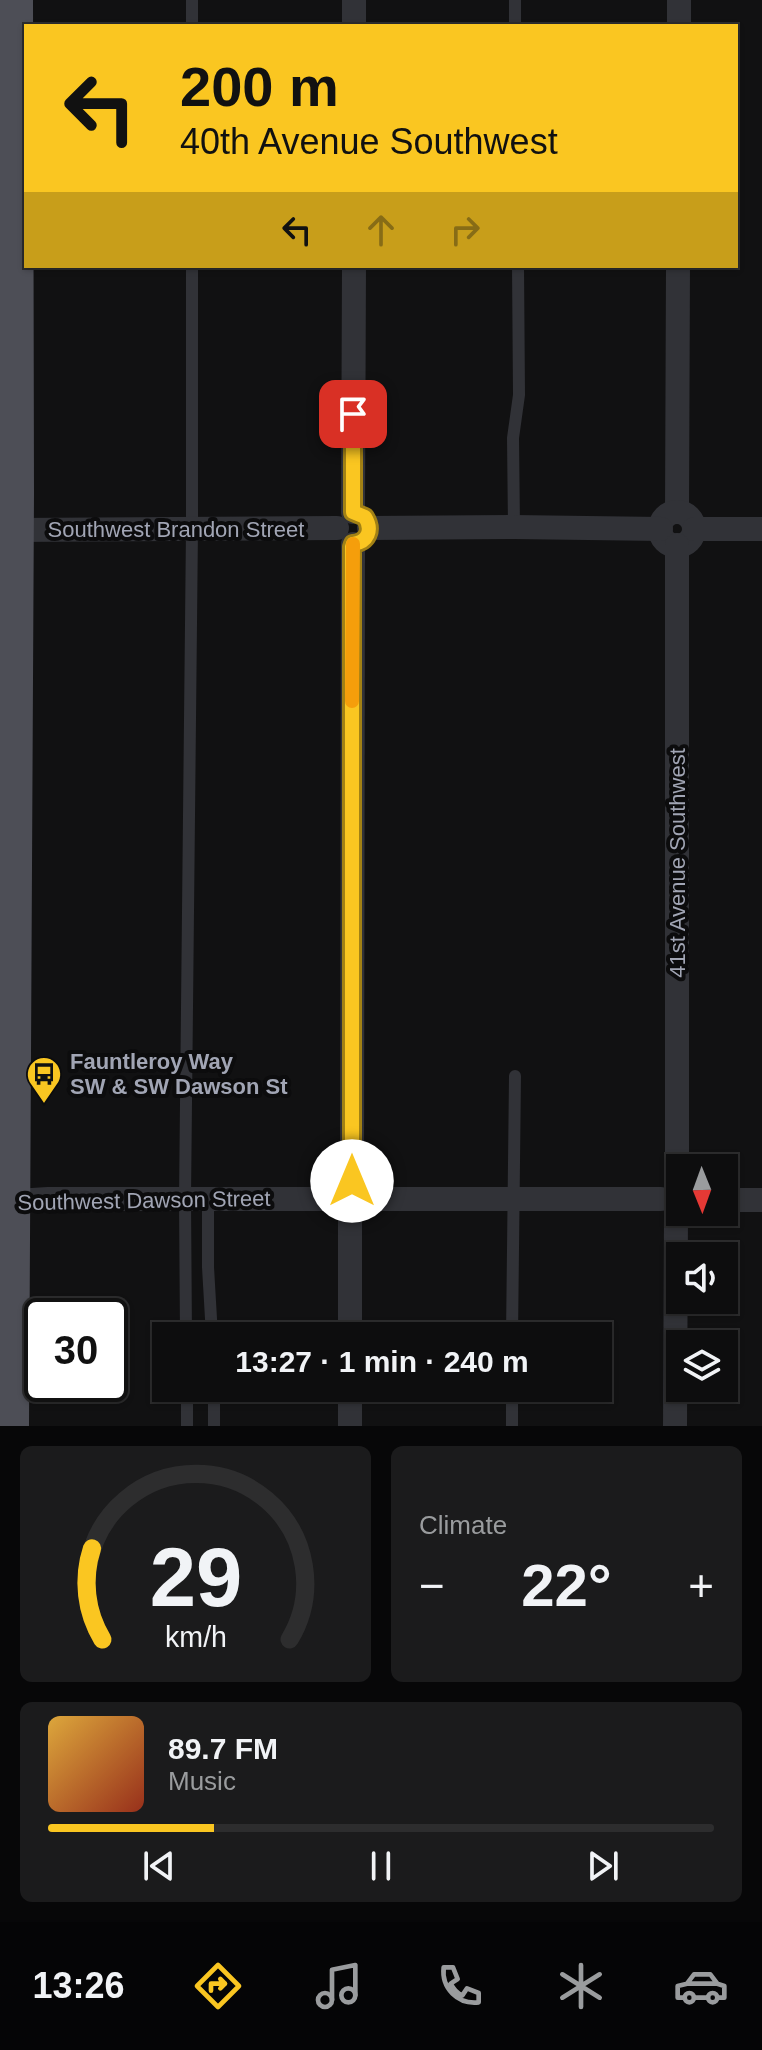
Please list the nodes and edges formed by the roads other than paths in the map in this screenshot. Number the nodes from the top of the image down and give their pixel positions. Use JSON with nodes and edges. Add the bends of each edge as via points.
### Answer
{"nodes":[{"id":1,"x":14,"y":0,"type":"edge"},
{"id":2,"x":192,"y":0,"type":"edge"},
{"id":3,"x":354,"y":0,"type":"edge"},
{"id":4,"x":515,"y":0,"type":"edge"},
{"id":5,"x":679,"y":0,"type":"edge"},
{"id":6,"x":192,"y":24,"type":"edge"},
{"id":7,"x":354,"y":24,"type":"edge"},
{"id":8,"x":515,"y":24,"type":"edge"},
{"id":9,"x":679,"y":24,"type":"edge"},
{"id":10,"x":192,"y":268,"type":"edge"},
{"id":11,"x":354,"y":268,"type":"edge"},
{"id":12,"x":518,"y":268,"type":"edge"},
{"id":13,"x":678,"y":268,"type":"edge"},
{"id":14,"x":514,"y":527,"type":"junction"},
{"id":15,"x":192,"y":528,"type":"junction"},
{"id":16,"x":353,"y":528,"type":"junction"},
{"id":17,"x":677,"y":529,"type":"junction"},
{"id":18,"x":762,"y":529,"type":"edge"},
{"id":19,"x":14,"y":530,"type":"junction"},
{"id":20,"x":515,"y":1076,"type":"dead end"},
{"id":21,"x":676,"y":1154,"type":"edge"},
{"id":22,"x":351,"y":1198,"type":"junction"},
{"id":23,"x":666,"y":1198,"type":"edge"},
{"id":24,"x":196,"y":1199,"type":"junction"},
{"id":25,"x":514,"y":1199,"type":"junction"},
{"id":26,"x":738,"y":1200,"type":"edge"},
{"id":27,"x":762,"y":1200,"type":"edge"},
{"id":28,"x":6,"y":1202,"type":"edge"},
{"id":29,"x":676,"y":1226,"type":"edge"},
{"id":30,"x":187,"y":1322,"type":"edge"},
{"id":31,"x":211,"y":1322,"type":"edge"},
{"id":32,"x":350,"y":1322,"type":"edge"},
{"id":33,"x":512,"y":1322,"type":"edge"},
{"id":34,"x":187,"y":1402,"type":"edge"},
{"id":35,"x":214,"y":1402,"type":"edge"},
{"id":36,"x":350,"y":1402,"type":"edge"},
{"id":37,"x":512,"y":1402,"type":"edge"},
{"id":38,"x":10,"y":1426,"type":"edge"},
{"id":39,"x":187,"y":1426,"type":"edge"},
{"id":40,"x":214,"y":1426,"type":"edge"},
{"id":41,"x":350,"y":1426,"type":"edge"},
{"id":42,"x":512,"y":1426,"type":"edge"},
{"id":43,"x":675,"y":1426,"type":"edge"}],
"edges":[{"from":1,"to":19,"type":"main road"},
{"from":2,"to":6,"type":"lane"},
{"from":3,"to":7,"type":"street"},
{"from":4,"to":8,"type":"lane"},
{"from":5,"to":9,"type":"street"},
{"from":10,"to":15,"type":"lane"},
{"from":11,"to":16,"type":"street"},
{"from":12,"to":14,"type":"lane"},
{"from":13,"to":17,"type":"street","name":"41st Avenue Southwest"},
{"from":14,"to":16,"type":"street","name":"Southwest Brandon Street"},
{"from":14,"to":17,"type":"street","name":"Southwest Brandon Street"},
{"from":15,"to":16,"type":"street","name":"Southwest Brandon Street"},
{"from":15,"to":19,"type":"street","name":"Southwest Brandon Street"},
{"from":15,"to":24,"type":"lane"},
{"from":16,"to":22,"type":"street"},
{"from":17,"to":18,"type":"street","name":"Southwest Brandon Street"},
{"from":17,"to":21,"type":"street","name":"41st Avenue Southwest"},
{"from":19,"to":28,"type":"main road"},
{"from":20,"to":25,"type":"lane"},
{"from":22,"to":24,"type":"street","name":"Southwest Dawson Street"},
{"from":22,"to":25,"type":"street","name":"Southwest Dawson Street"},
{"from":22,"to":32,"type":"street"},
{"from":23,"to":25,"type":"street","name":"Southwest Dawson Street"},
{"from":24,"to":28,"type":"street","name":"Southwest Dawson Street"},
{"from":24,"to":30,"type":"lane"},
{"from":24,"to":31,"type":"lane"},
{"from":25,"to":33,"type":"lane"},
{"from":26,"to":27,"type":"street"},
{"from":28,"to":38,"type":"main road"},
{"from":29,"to":43,"type":"street","name":"41st Avenue Southwest"},
{"from":34,"to":39,"type":"lane"},
{"from":35,"to":40,"type":"lane"},
{"from":36,"to":41,"type":"street"},
{"from":37,"to":42,"type":"lane"}]}
